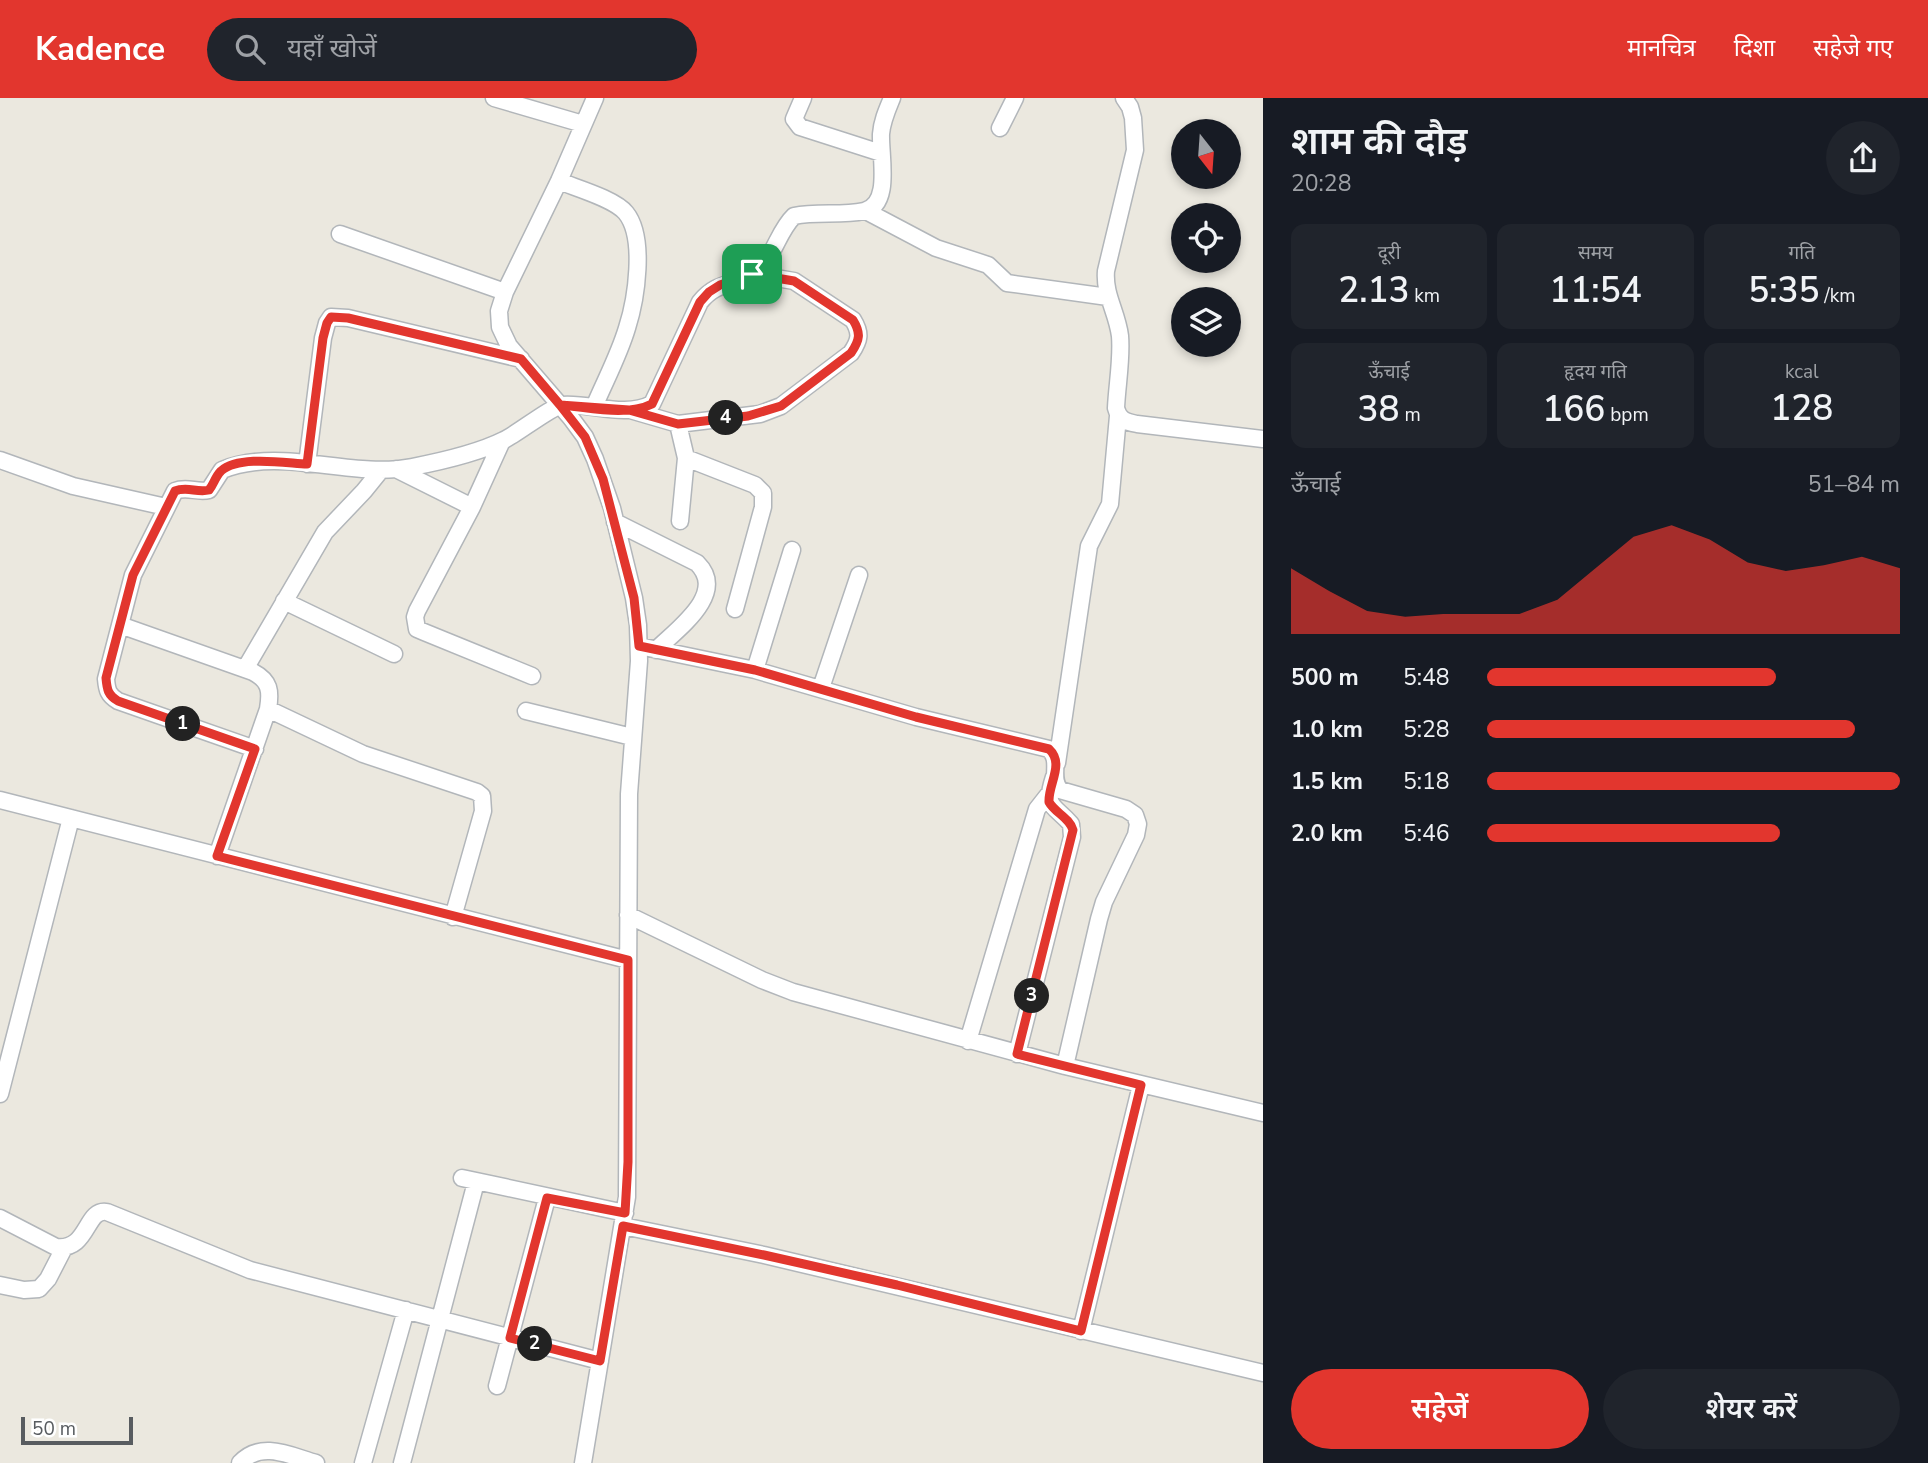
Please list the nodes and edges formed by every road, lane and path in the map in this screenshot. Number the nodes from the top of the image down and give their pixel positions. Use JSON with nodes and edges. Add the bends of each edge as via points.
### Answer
{"nodes":[{"id":1,"x":494,"y":98,"type":"edge"},
{"id":2,"x":595,"y":98,"type":"edge"},
{"id":3,"x":892,"y":98,"type":"edge"},
{"id":4,"x":1015,"y":98,"type":"edge"},
{"id":5,"x":1124,"y":98,"type":"edge"},
{"id":6,"x":799,"y":100,"type":"edge"},
{"id":7,"x":583,"y":124,"type":"junction"},
{"id":8,"x":1000,"y":128,"type":"dead end"},
{"id":9,"x":881,"y":153,"type":"junction"},
{"id":10,"x":559,"y":181,"type":"junction"},
{"id":11,"x":866,"y":211,"type":"junction"},
{"id":12,"x":340,"y":234,"type":"dead end"},
{"id":13,"x":752,"y":274,"type":"junction"},
{"id":14,"x":505,"y":292,"type":"junction"},
{"id":15,"x":1108,"y":298,"type":"junction"},
{"id":16,"x":521,"y":359,"type":"junction"},
{"id":17,"x":560,"y":405,"type":"junction"},
{"id":18,"x":594,"y":407,"type":"junction"},
{"id":19,"x":629,"y":410,"type":"junction"},
{"id":20,"x":1118,"y":416,"type":"junction"},
{"id":21,"x":678,"y":424,"type":"junction"},
{"id":22,"x":1263,"y":439,"type":"edge"},
{"id":23,"x":502,"y":441,"type":"junction"},
{"id":24,"x":686,"y":458,"type":"junction"},
{"id":25,"x":0,"y":460,"type":"edge"},
{"id":26,"x":307,"y":464,"type":"junction"},
{"id":27,"x":389,"y":470,"type":"junction"},
{"id":28,"x":166,"y":507,"type":"junction"},
{"id":29,"x":472,"y":507,"type":"junction"},
{"id":30,"x":680,"y":521,"type":"dead end"},
{"id":31,"x":615,"y":522,"type":"junction"},
{"id":32,"x":792,"y":550,"type":"dead end"},
{"id":33,"x":859,"y":575,"type":"dead end"},
{"id":34,"x":284,"y":601,"type":"junction"},
{"id":35,"x":735,"y":609,"type":"dead end"},
{"id":36,"x":120,"y":625,"type":"junction"},
{"id":37,"x":639,"y":646,"type":"junction"},
{"id":38,"x":656,"y":650,"type":"junction"},
{"id":39,"x":394,"y":654,"type":"dead end"},
{"id":40,"x":245,"y":669,"type":"junction"},
{"id":41,"x":755,"y":670,"type":"junction"},
{"id":42,"x":532,"y":676,"type":"dead end"},
{"id":43,"x":821,"y":688,"type":"junction"},
{"id":44,"x":268,"y":709,"type":"junction"},
{"id":45,"x":526,"y":710,"type":"dead end"},
{"id":46,"x":632,"y":737,"type":"junction"},
{"id":47,"x":255,"y":749,"type":"junction"},
{"id":48,"x":1056,"y":770,"type":"junction"},
{"id":49,"x":1048,"y":794,"type":"junction"},
{"id":50,"x":0,"y":800,"type":"edge"},
{"id":51,"x":71,"y":818,"type":"junction"},
{"id":52,"x":217,"y":856,"type":"junction"},
{"id":53,"x":628,"y":915,"type":"junction"},
{"id":54,"x":453,"y":917,"type":"junction"},
{"id":55,"x":628,"y":960,"type":"junction"},
{"id":56,"x":968,"y":1041,"type":"junction"},
{"id":57,"x":1017,"y":1054,"type":"junction"},
{"id":58,"x":1065,"y":1066,"type":"junction"},
{"id":59,"x":1141,"y":1085,"type":"junction"},
{"id":60,"x":0,"y":1094,"type":"edge"},
{"id":61,"x":1263,"y":1114,"type":"edge"},
{"id":62,"x":547,"y":1198,"type":"junction"},
{"id":63,"x":0,"y":1218,"type":"edge"},
{"id":64,"x":624,"y":1220,"type":"junction"},
{"id":65,"x":64,"y":1248,"type":"junction"},
{"id":66,"x":0,"y":1285,"type":"edge"},
{"id":67,"x":406,"y":1310,"type":"junction"},
{"id":68,"x":438,"y":1319,"type":"junction"},
{"id":69,"x":1081,"y":1331,"type":"junction"},
{"id":70,"x":510,"y":1338,"type":"junction"},
{"id":71,"x":600,"y":1361,"type":"junction"},
{"id":72,"x":1263,"y":1373,"type":"edge"},
{"id":73,"x":497,"y":1386,"type":"dead end"},
{"id":74,"x":240,"y":1463,"type":"edge"},
{"id":75,"x":316,"y":1463,"type":"edge"},
{"id":76,"x":363,"y":1463,"type":"edge"},
{"id":77,"x":402,"y":1463,"type":"edge"},
{"id":78,"x":583,"y":1463,"type":"edge"}],
"edges":[{"from":1,"to":7,"type":"street"},
{"from":2,"to":7,"type":"street"},
{"from":3,"to":9,"type":"street","via":[[883,120]]},
{"from":4,"to":8,"type":"street"},
{"from":5,"to":15,"type":"street","via":[[1133,118],[1135,150],[1106,271]]},
{"from":6,"to":9,"type":"street","via":[[793,119],[800,127]]},
{"from":7,"to":10,"type":"street"},
{"from":9,"to":11,"type":"street","via":[[880,201]]},
{"from":10,"to":14,"type":"street"},
{"from":10,"to":18,"type":"street","via":[[616,205],[626,213],[635,233],[637,270],[627,327]]},
{"from":11,"to":13,"type":"street","via":[[794,216]]},
{"from":11,"to":15,"type":"street","via":[[936,248],[988,265],[1007,283]]},
{"from":12,"to":14,"type":"street"},
{"from":13,"to":19,"type":"street","via":[[709,292],[693,315],[652,404]]},
{"from":13,"to":21,"type":"street","via":[[803,287],[853,320],[859,342],[781,406],[748,416]]},
{"from":14,"to":16,"type":"street","via":[[500,327]]},
{"from":15,"to":20,"type":"street","via":[[1120,336]]},
{"from":16,"to":17,"type":"street"},
{"from":16,"to":26,"type":"street","via":[[331,317],[323,338]]},
{"from":17,"to":18,"type":"street"},
{"from":17,"to":23,"type":"street"},
{"from":17,"to":31,"type":"street","via":[[585,437]]},
{"from":18,"to":19,"type":"street"},
{"from":19,"to":21,"type":"street"},
{"from":20,"to":22,"type":"street","via":[[1137,424]]},
{"from":20,"to":48,"type":"street","via":[[1110,504],[1089,546]]},
{"from":21,"to":24,"type":"street"},
{"from":23,"to":27,"type":"street"},
{"from":23,"to":29,"type":"street"},
{"from":24,"to":30,"type":"street"},
{"from":24,"to":35,"type":"street","via":[[755,485],[763,493]]},
{"from":25,"to":28,"type":"street","via":[[73,486]]},
{"from":26,"to":27,"type":"street"},
{"from":26,"to":28,"type":"street","via":[[236,464],[222,470],[209,490],[175,491]]},
{"from":27,"to":29,"type":"street"},
{"from":27,"to":34,"type":"street","via":[[331,523]]},
{"from":28,"to":36,"type":"street","via":[[133,575]]},
{"from":29,"to":42,"type":"street","via":[[417,611],[417,629]]},
{"from":31,"to":37,"type":"street","via":[[634,598]]},
{"from":31,"to":38,"type":"street","via":[[697,563],[707,580],[701,605]]},
{"from":32,"to":41,"type":"street"},
{"from":33,"to":43,"type":"street"},
{"from":34,"to":39,"type":"street"},
{"from":34,"to":40,"type":"street"},
{"from":36,"to":40,"type":"street"},
{"from":36,"to":47,"type":"street","via":[[106,678],[109,696]]},
{"from":37,"to":38,"type":"street"},
{"from":37,"to":46,"type":"street"},
{"from":38,"to":41,"type":"street"},
{"from":40,"to":44,"type":"street","via":[[269,684]]},
{"from":41,"to":43,"type":"street"},
{"from":43,"to":48,"type":"street","via":[[1049,749]]},
{"from":44,"to":47,"type":"street"},
{"from":44,"to":54,"type":"street","via":[[363,754],[482,796],[483,811]]},
{"from":45,"to":46,"type":"street"},
{"from":46,"to":53,"type":"street"},
{"from":47,"to":52,"type":"street"},
{"from":48,"to":49,"type":"street"},
{"from":48,"to":58,"type":"street","via":[[1060,790],[1126,809],[1138,824],[1098,919]]},
{"from":49,"to":56,"type":"street","via":[[1037,808]]},
{"from":49,"to":57,"type":"street","via":[[1051,807],[1073,830]]},
{"from":50,"to":51,"type":"street"},
{"from":51,"to":52,"type":"street"},
{"from":51,"to":60,"type":"street"},
{"from":52,"to":54,"type":"street"},
{"from":53,"to":55,"type":"street"},
{"from":53,"to":56,"type":"street","via":[[793,992]]},
{"from":54,"to":55,"type":"street"},
{"from":55,"to":64,"type":"street"},
{"from":56,"to":57,"type":"street"},
{"from":57,"to":58,"type":"street"},
{"from":58,"to":59,"type":"street"},
{"from":59,"to":61,"type":"street"},
{"from":59,"to":69,"type":"street"},
{"from":62,"to":64,"type":"street"},
{"from":62,"to":68,"type":"street","via":[[469,1180]]},
{"from":62,"to":70,"type":"street"},
{"from":63,"to":65,"type":"street"},
{"from":64,"to":69,"type":"street"},
{"from":64,"to":71,"type":"street"},
{"from":65,"to":66,"type":"street","via":[[39,1289]]},
{"from":65,"to":67,"type":"street","via":[[79,1241],[101,1211],[250,1269]]},
{"from":67,"to":68,"type":"street"},
{"from":67,"to":76,"type":"street"},
{"from":68,"to":70,"type":"street"},
{"from":68,"to":77,"type":"street"},
{"from":69,"to":72,"type":"street"},
{"from":70,"to":71,"type":"street"},
{"from":70,"to":73,"type":"street"},
{"from":71,"to":78,"type":"street"},
{"from":74,"to":75,"type":"street","via":[[261,1450]]}]}
